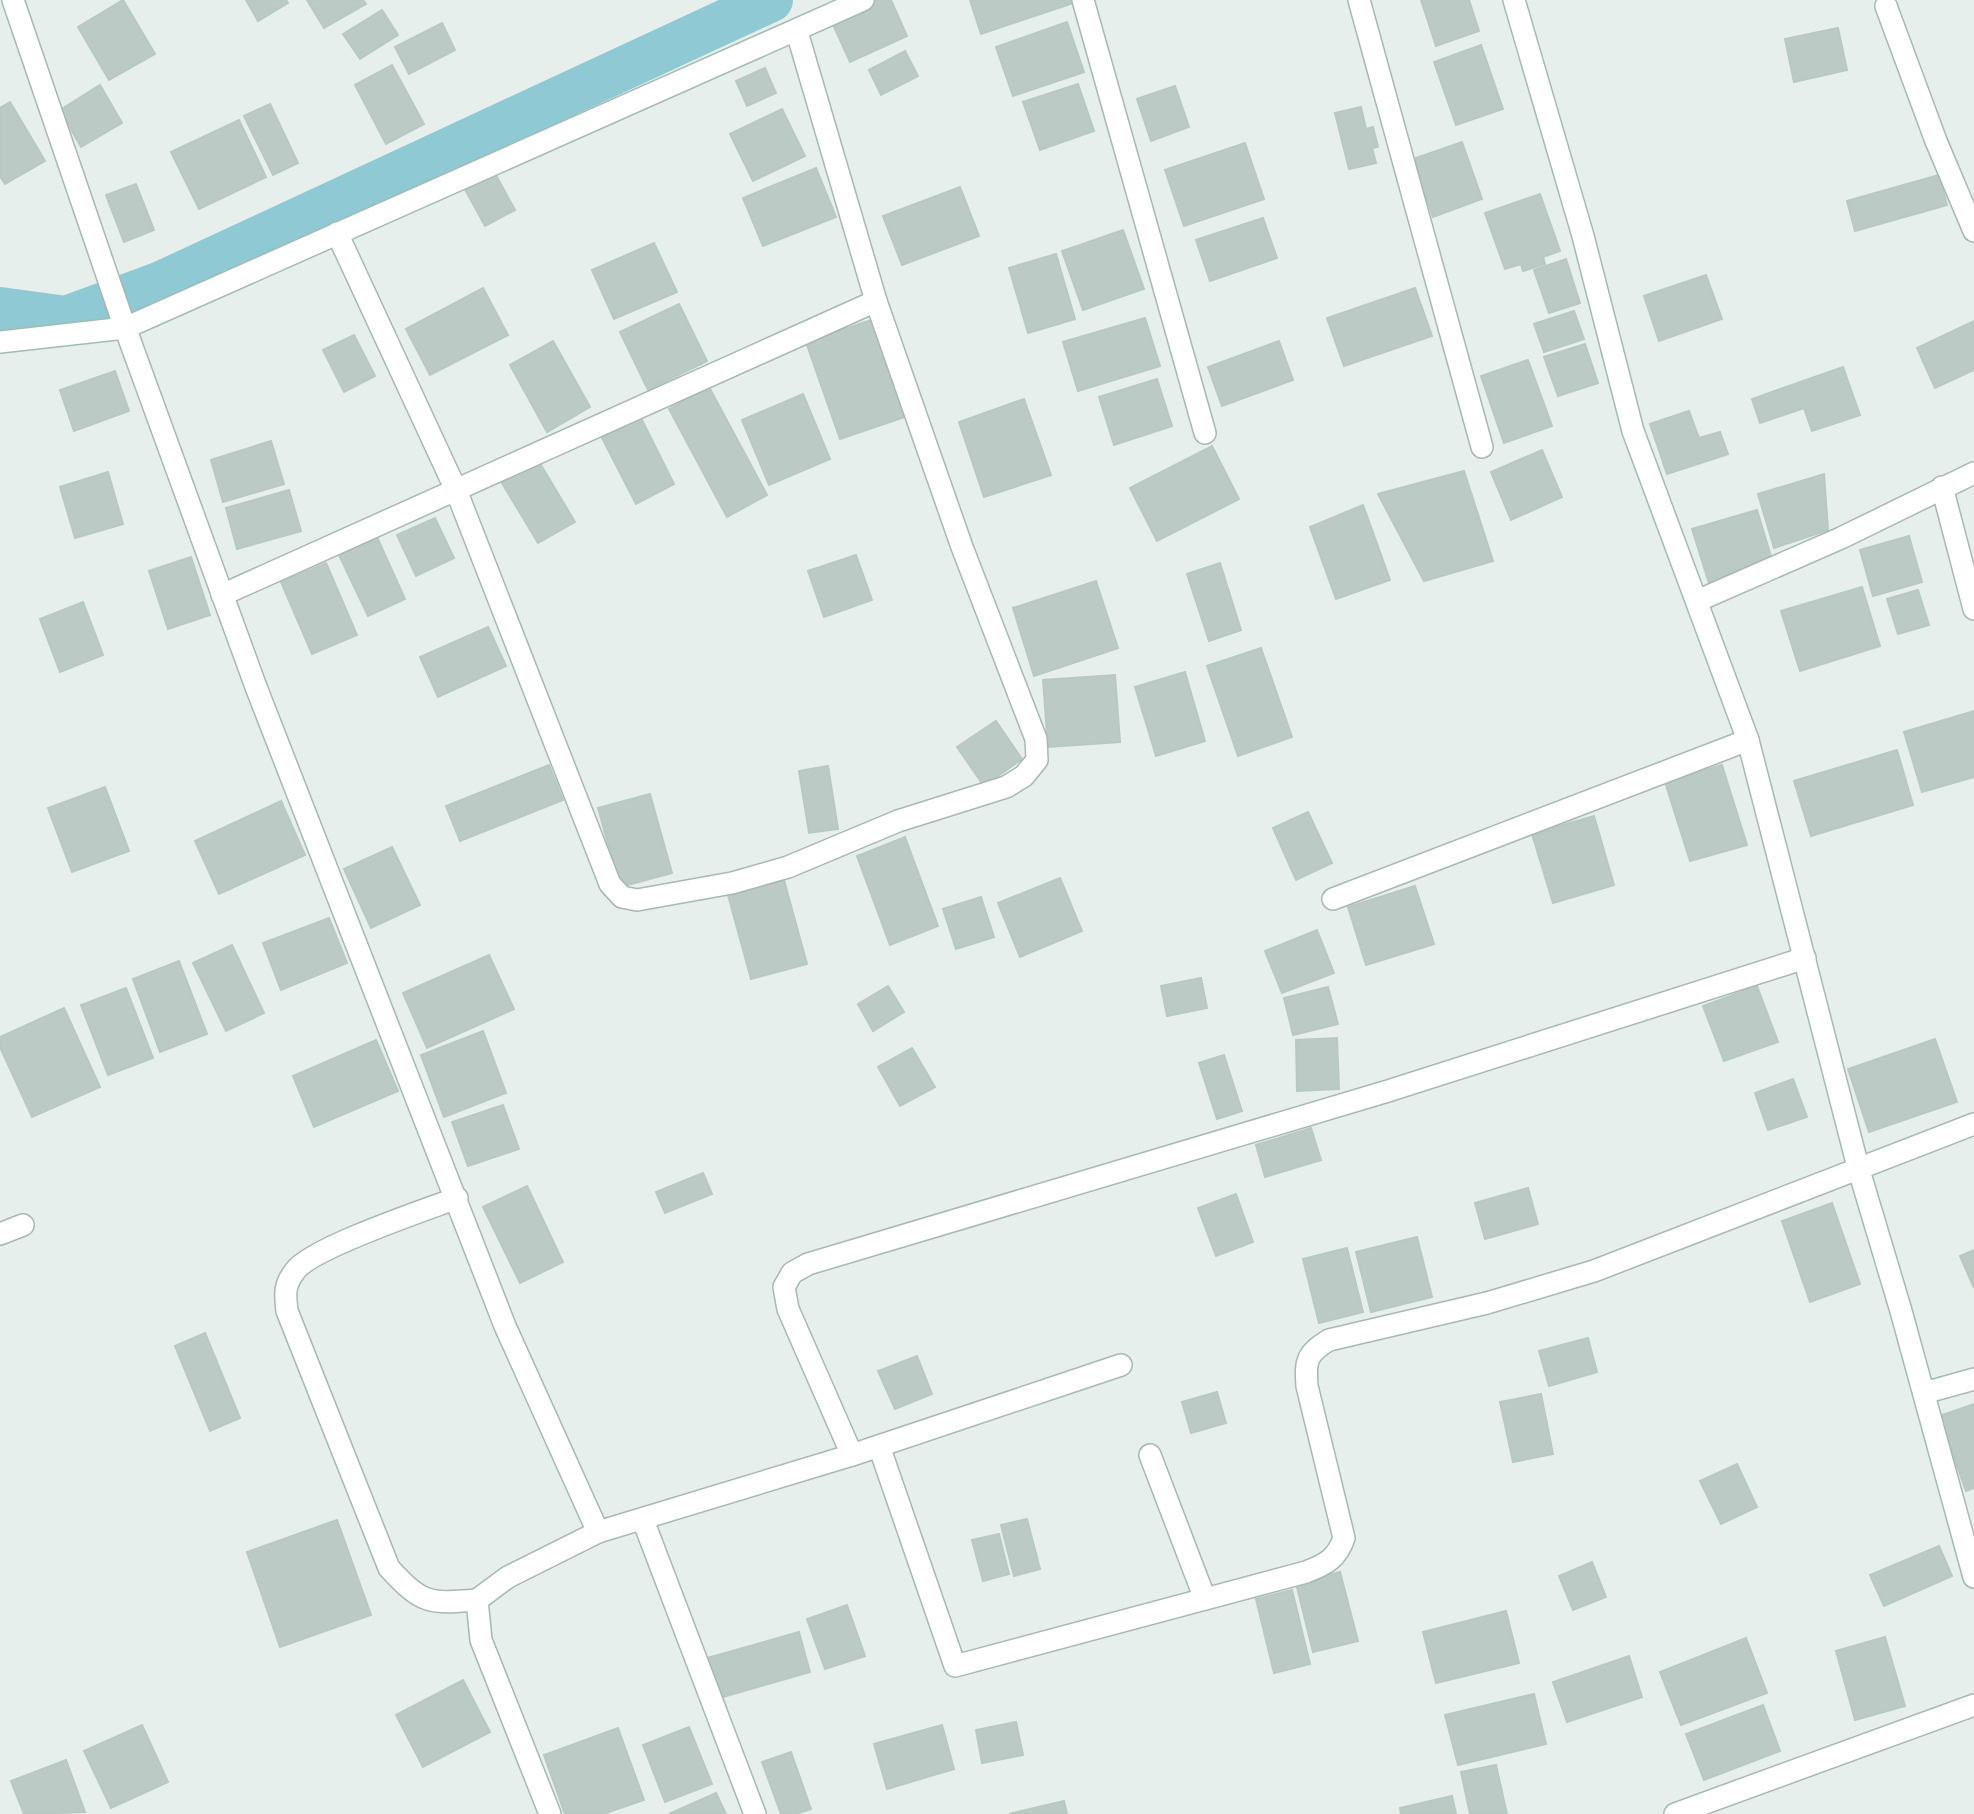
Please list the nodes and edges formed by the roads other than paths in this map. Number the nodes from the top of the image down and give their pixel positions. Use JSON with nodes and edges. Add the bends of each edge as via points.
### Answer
{"nodes":[{"id":1,"x":863,"y":0,"type":"edge"},
{"id":2,"x":1083,"y":0,"type":"edge"},
{"id":3,"x":1359,"y":0,"type":"edge"},
{"id":4,"x":1514,"y":0,"type":"edge"},
{"id":5,"x":9,"y":4,"type":"edge"},
{"id":6,"x":1886,"y":6,"type":"dead end"},
{"id":7,"x":797,"y":32,"type":"junction"},
{"id":8,"x":1974,"y":231,"type":"edge"},
{"id":9,"x":337,"y":233,"type":"junction"},
{"id":10,"x":876,"y":301,"type":"junction"},
{"id":11,"x":124,"y":324,"type":"junction"},
{"id":12,"x":0,"y":342,"type":"edge"},
{"id":13,"x":1205,"y":433,"type":"dead end"},
{"id":14,"x":1482,"y":447,"type":"dead end"},
{"id":15,"x":1974,"y":472,"type":"edge"},
{"id":16,"x":1942,"y":487,"type":"junction"},
{"id":17,"x":456,"y":490,"type":"junction"},
{"id":18,"x":222,"y":595,"type":"junction"},
{"id":19,"x":1697,"y":601,"type":"junction"},
{"id":20,"x":1974,"y":609,"type":"edge"},
{"id":21,"x":1748,"y":740,"type":"junction"},
{"id":22,"x":1334,"y":899,"type":"dead end"},
{"id":23,"x":1805,"y":958,"type":"junction"},
{"id":24,"x":1974,"y":1124,"type":"edge"},
{"id":25,"x":1858,"y":1167,"type":"junction"},
{"id":26,"x":457,"y":1198,"type":"junction"},
{"id":27,"x":23,"y":1225,"type":"dead end"},
{"id":28,"x":0,"y":1234,"type":"edge"},
{"id":29,"x":1121,"y":1365,"type":"dead end"},
{"id":30,"x":1974,"y":1379,"type":"edge"},
{"id":31,"x":1924,"y":1393,"type":"junction"},
{"id":32,"x":879,"y":1446,"type":"junction"},
{"id":33,"x":852,"y":1455,"type":"junction"},
{"id":34,"x":1150,"y":1455,"type":"dead end"},
{"id":35,"x":643,"y":1520,"type":"junction"},
{"id":36,"x":598,"y":1532,"type":"junction"},
{"id":37,"x":1974,"y":1577,"type":"edge"},
{"id":38,"x":1205,"y":1599,"type":"junction"},
{"id":39,"x":477,"y":1600,"type":"junction"},
{"id":40,"x":1974,"y":1704,"type":"edge"},
{"id":41,"x":550,"y":1814,"type":"edge"},
{"id":42,"x":755,"y":1814,"type":"edge"},
{"id":43,"x":1675,"y":1814,"type":"edge"}],
"edges":[{"from":1,"to":7,"type":"street"},
{"from":2,"to":13,"type":"street"},
{"from":3,"to":14,"type":"street"},
{"from":4,"to":19,"type":"street","via":[[1583,236],[1633,431]]},
{"from":5,"to":11,"type":"street"},
{"from":6,"to":8,"type":"street"},
{"from":7,"to":9,"type":"street"},
{"from":7,"to":10,"type":"street"},
{"from":9,"to":11,"type":"street"},
{"from":9,"to":17,"type":"street"},
{"from":10,"to":17,"type":"street"},
{"from":10,"to":17,"type":"street","via":[[962,547],[1036,739],[1037,760],[1024,776],[1006,787],[898,821],[766,874],[637,900],[622,897],[610,884]]},
{"from":11,"to":12,"type":"street"},
{"from":11,"to":18,"type":"street"},
{"from":15,"to":16,"type":"street"},
{"from":16,"to":19,"type":"street","via":[[1841,538]]},
{"from":16,"to":20,"type":"street"},
{"from":17,"to":18,"type":"street"},
{"from":18,"to":26,"type":"street"},
{"from":19,"to":21,"type":"street"},
{"from":21,"to":22,"type":"street"},
{"from":21,"to":23,"type":"street"},
{"from":23,"to":25,"type":"street"},
{"from":23,"to":33,"type":"street","via":[[1388,1091],[808,1264],[792,1273],[784,1287],[788,1308]]},
{"from":24,"to":25,"type":"street"},
{"from":25,"to":31,"type":"street"},
{"from":25,"to":38,"type":"street","via":[[1594,1271],[1487,1303],[1329,1340],[1313,1350],[1306,1367],[1307,1385],[1344,1538],[1338,1554],[1306,1572]]},
{"from":26,"to":36,"type":"street","via":[[505,1326]]},
{"from":26,"to":39,"type":"street","via":[[321,1253],[296,1268],[284,1290],[287,1311],[389,1568],[412,1594],[438,1604]]},
{"from":27,"to":28,"type":"street"},
{"from":29,"to":32,"type":"street"},
{"from":30,"to":31,"type":"street"},
{"from":31,"to":37,"type":"street"},
{"from":32,"to":33,"type":"street"},
{"from":32,"to":38,"type":"street","via":[[955,1666]]},
{"from":33,"to":35,"type":"street"},
{"from":34,"to":38,"type":"street"},
{"from":35,"to":36,"type":"street"},
{"from":35,"to":42,"type":"street"},
{"from":36,"to":39,"type":"street","via":[[508,1577]]},
{"from":39,"to":41,"type":"street","via":[[481,1640]]},
{"from":40,"to":43,"type":"street"}]}
